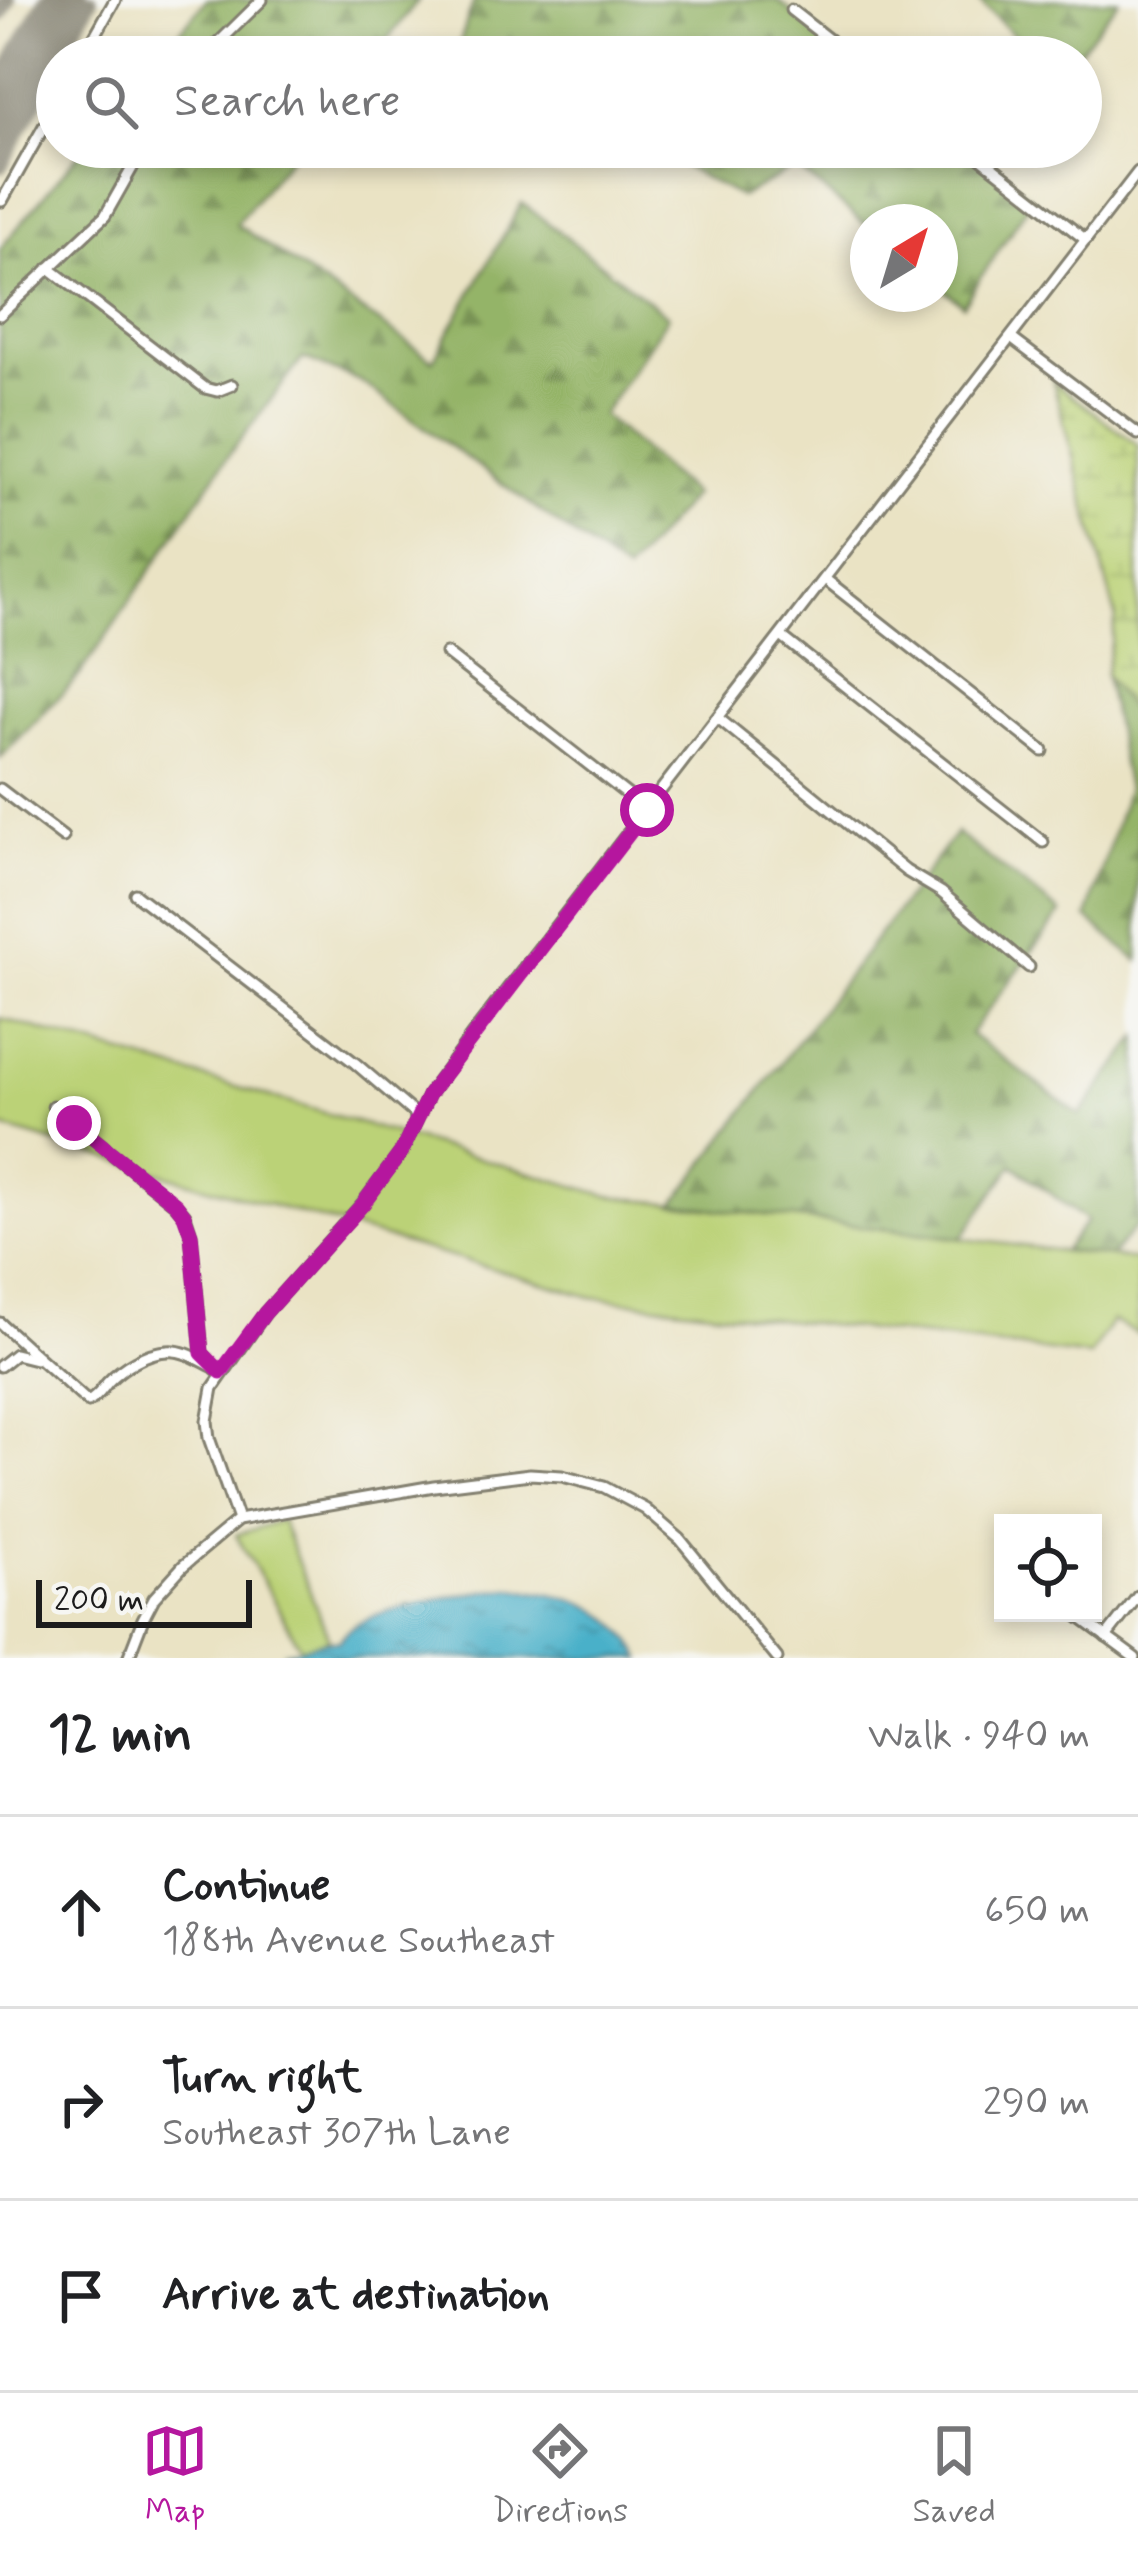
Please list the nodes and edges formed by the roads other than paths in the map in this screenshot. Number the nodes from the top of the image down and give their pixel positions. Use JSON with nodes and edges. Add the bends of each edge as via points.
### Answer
{"nodes":[{"id":1,"x":115,"y":0,"type":"edge"},
{"id":2,"x":262,"y":0,"type":"edge"},
{"id":3,"x":791,"y":10,"type":"dead end"},
{"id":4,"x":95,"y":36,"type":"edge"},
{"id":5,"x":225,"y":36,"type":"edge"},
{"id":6,"x":824,"y":36,"type":"edge"},
{"id":7,"x":36,"y":140,"type":"edge"},
{"id":8,"x":132,"y":168,"type":"edge"},
{"id":9,"x":994,"y":168,"type":"edge"},
{"id":10,"x":1138,"y":172,"type":"edge"},
{"id":11,"x":2,"y":201,"type":"edge"},
{"id":12,"x":1086,"y":240,"type":"junction"},
{"id":13,"x":49,"y":268,"type":"junction"},
{"id":14,"x":0,"y":315,"type":"edge"},
{"id":15,"x":1011,"y":338,"type":"junction"},
{"id":16,"x":232,"y":385,"type":"dead end"},
{"id":17,"x":1138,"y":434,"type":"edge"},
{"id":18,"x":825,"y":579,"type":"junction"},
{"id":19,"x":781,"y":636,"type":"junction"},
{"id":20,"x":446,"y":652,"type":"dead end"},
{"id":21,"x":718,"y":718,"type":"junction"},
{"id":22,"x":1042,"y":751,"type":"dead end"},
{"id":23,"x":0,"y":789,"type":"edge"},
{"id":24,"x":647,"y":810,"type":"junction"},
{"id":25,"x":63,"y":837,"type":"dead end"},
{"id":26,"x":1043,"y":842,"type":"dead end"},
{"id":27,"x":135,"y":894,"type":"dead end"},
{"id":28,"x":1029,"y":967,"type":"dead end"},
{"id":29,"x":53,"y":1106,"type":"dead end"},
{"id":30,"x":417,"y":1116,"type":"junction"},
{"id":31,"x":0,"y":1323,"type":"edge"},
{"id":32,"x":40,"y":1360,"type":"junction"},
{"id":33,"x":0,"y":1366,"type":"edge"},
{"id":34,"x":219,"y":1370,"type":"junction"},
{"id":35,"x":238,"y":1520,"type":"junction"},
{"id":36,"x":1138,"y":1596,"type":"edge"},
{"id":37,"x":1086,"y":1622,"type":"edge"},
{"id":38,"x":1106,"y":1637,"type":"junction"},
{"id":39,"x":128,"y":1658,"type":"edge"},
{"id":40,"x":777,"y":1658,"type":"edge"},
{"id":41,"x":1135,"y":1658,"type":"edge"}],
"edges":[{"from":1,"to":4,"type":"street"},
{"from":2,"to":5,"type":"street"},
{"from":3,"to":6,"type":"street"},
{"from":7,"to":11,"type":"street"},
{"from":8,"to":13,"type":"street","via":[[105,216]]},
{"from":9,"to":12,"type":"street"},
{"from":10,"to":12,"type":"street"},
{"from":12,"to":15,"type":"street"},
{"from":13,"to":14,"type":"street"},
{"from":13,"to":16,"type":"street","via":[[205,388]]},
{"from":15,"to":17,"type":"street"},
{"from":15,"to":18,"type":"street"},
{"from":18,"to":19,"type":"street"},
{"from":18,"to":22,"type":"street"},
{"from":19,"to":21,"type":"street"},
{"from":19,"to":26,"type":"street"},
{"from":20,"to":24,"type":"street"},
{"from":21,"to":24,"type":"street"},
{"from":21,"to":28,"type":"street"},
{"from":23,"to":25,"type":"street"},
{"from":24,"to":30,"type":"street"},
{"from":27,"to":30,"type":"street"},
{"from":29,"to":34,"type":"street","via":[[184,1215],[202,1353]]},
{"from":30,"to":34,"type":"street","via":[[363,1204]]},
{"from":31,"to":32,"type":"street"},
{"from":32,"to":33,"type":"street","via":[[15,1354]]},
{"from":32,"to":34,"type":"street","via":[[88,1402],[136,1360],[168,1350]]},
{"from":34,"to":35,"type":"street","via":[[208,1438]]},
{"from":35,"to":39,"type":"street","via":[[154,1598]]},
{"from":35,"to":40,"type":"street","via":[[530,1474],[604,1487],[680,1539]]},
{"from":36,"to":38,"type":"street"},
{"from":37,"to":38,"type":"street"},
{"from":38,"to":41,"type":"street"}]}
